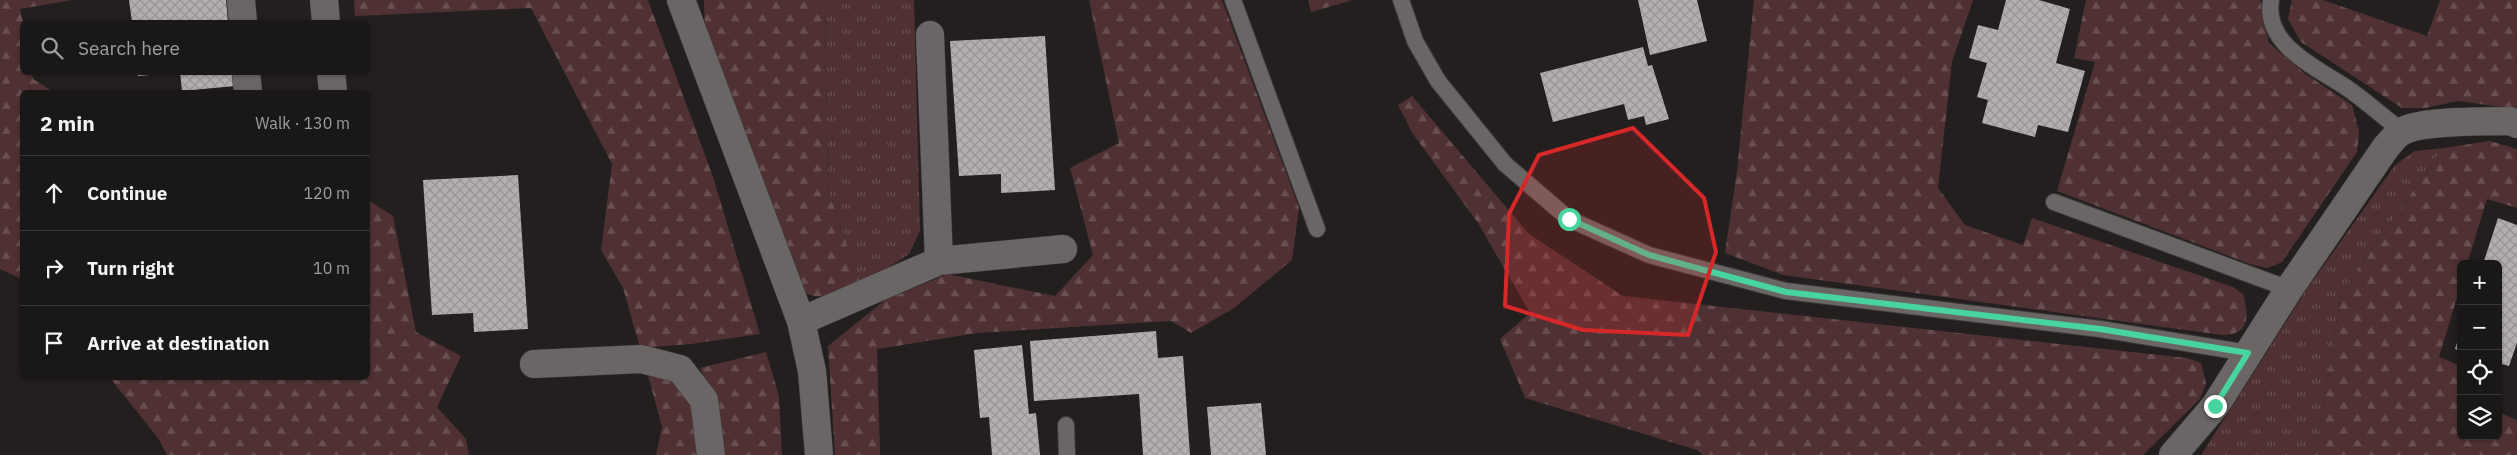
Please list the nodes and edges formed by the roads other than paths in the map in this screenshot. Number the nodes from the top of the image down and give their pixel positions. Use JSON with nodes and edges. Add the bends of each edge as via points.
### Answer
{"nodes":[{"id":1,"x":241,"y":0,"type":"edge"},
{"id":2,"x":324,"y":0,"type":"edge"},
{"id":3,"x":681,"y":0,"type":"edge"},
{"id":4,"x":1233,"y":0,"type":"edge"},
{"id":5,"x":1401,"y":0,"type":"edge"},
{"id":6,"x":2271,"y":0,"type":"edge"},
{"id":7,"x":243,"y":20,"type":"edge"},
{"id":8,"x":326,"y":20,"type":"edge"},
{"id":9,"x":930,"y":35,"type":"dead end"},
{"id":10,"x":246,"y":75,"type":"edge"},
{"id":11,"x":331,"y":75,"type":"edge"},
{"id":12,"x":248,"y":90,"type":"edge"},
{"id":13,"x":333,"y":90,"type":"edge"},
{"id":14,"x":2517,"y":124,"type":"edge"},
{"id":15,"x":2402,"y":131,"type":"junction"},
{"id":16,"x":2054,"y":202,"type":"dead end"},
{"id":17,"x":1317,"y":229,"type":"dead end"},
{"id":18,"x":1063,"y":249,"type":"dead end"},
{"id":19,"x":939,"y":261,"type":"junction"},
{"id":20,"x":2289,"y":289,"type":"junction"},
{"id":21,"x":801,"y":320,"type":"junction"},
{"id":22,"x":2248,"y":353,"type":"junction"},
{"id":23,"x":534,"y":364,"type":"dead end"},
{"id":24,"x":1066,"y":425,"type":"dead end"},
{"id":25,"x":711,"y":455,"type":"edge"},
{"id":26,"x":819,"y":455,"type":"edge"},
{"id":27,"x":1067,"y":455,"type":"edge"},
{"id":28,"x":2173,"y":455,"type":"edge"}],
"edges":[{"from":1,"to":7,"type":"street"},
{"from":2,"to":8,"type":"street"},
{"from":3,"to":21,"type":"street"},
{"from":4,"to":17,"type":"lane"},
{"from":5,"to":22,"type":"lane","via":[[1415,41],[1438,81],[1504,164],[1569,219],[1649,255],[1786,292],[2100,329]]},
{"from":6,"to":15,"type":"lane","via":[[2275,28],[2287,46]]},
{"from":9,"to":19,"type":"street"},
{"from":10,"to":12,"type":"street"},
{"from":11,"to":13,"type":"street"},
{"from":14,"to":15,"type":"street","via":[[2510,121],[2463,122]]},
{"from":15,"to":20,"type":"street","via":[[2386,147]]},
{"from":16,"to":20,"type":"lane"},
{"from":18,"to":19,"type":"street"},
{"from":19,"to":21,"type":"street"},
{"from":20,"to":22,"type":"street"},
{"from":21,"to":26,"type":"street","via":[[812,371]]},
{"from":22,"to":28,"type":"street","via":[[2215,406]]},
{"from":23,"to":25,"type":"street","via":[[641,359],[680,369],[704,400]]},
{"from":24,"to":27,"type":"lane"}]}
